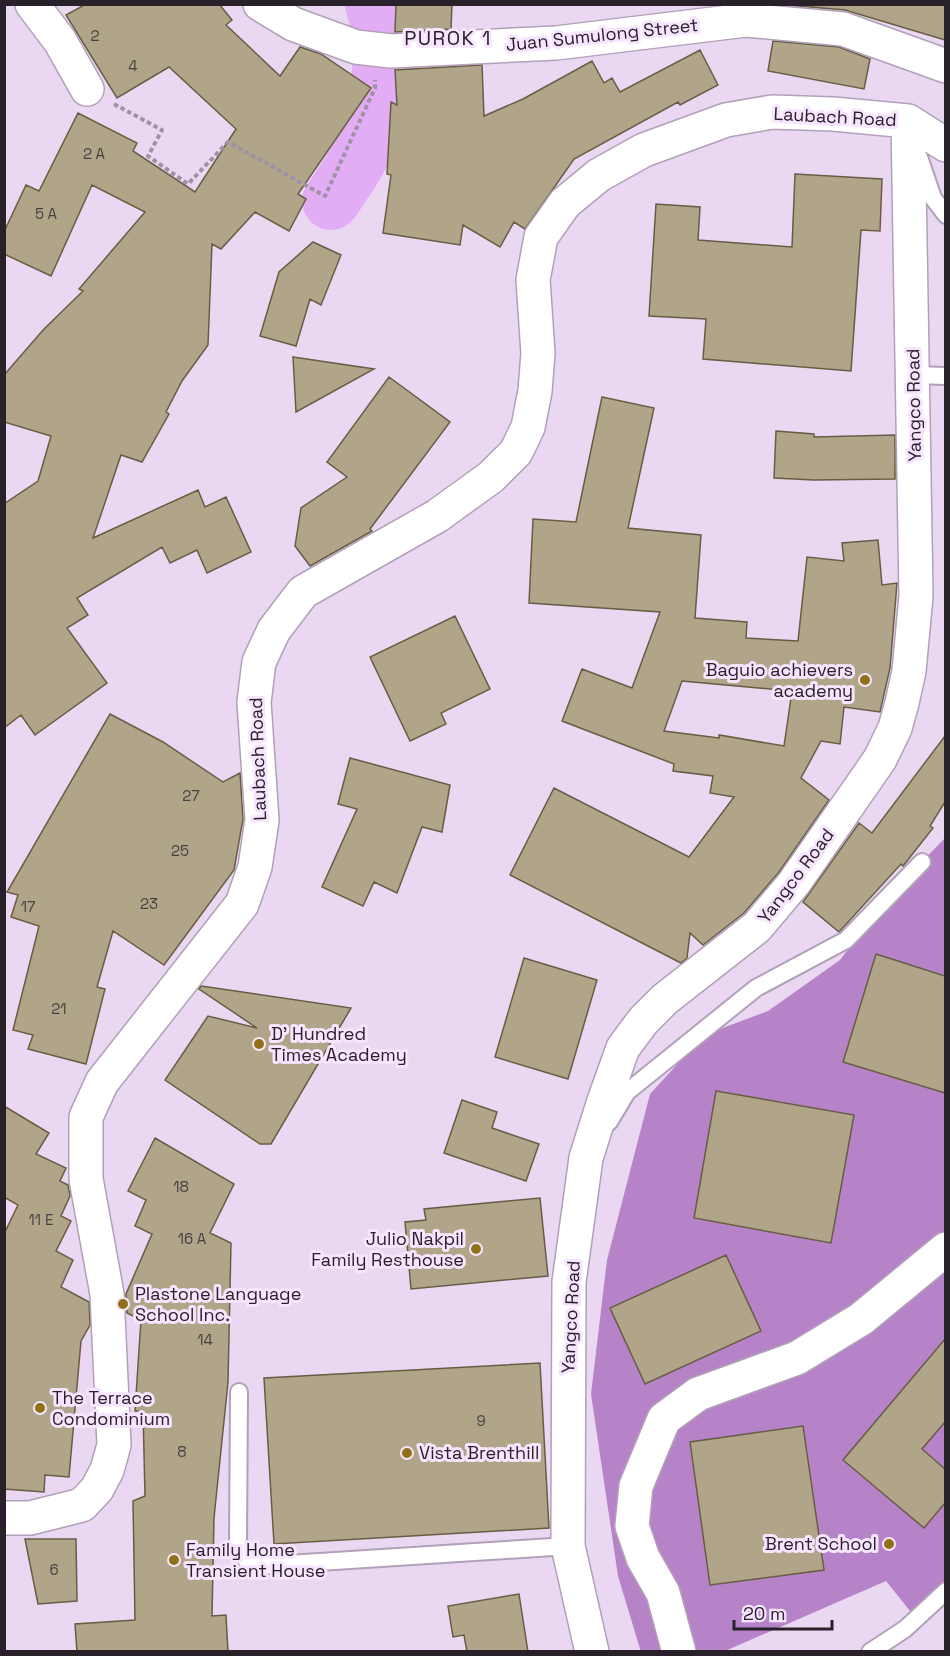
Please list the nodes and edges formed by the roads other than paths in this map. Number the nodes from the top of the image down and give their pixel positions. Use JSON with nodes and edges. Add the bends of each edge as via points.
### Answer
{"nodes":[{"id":1,"x":32,"y":4,"type":"edge"},
{"id":2,"x":260,"y":4,"type":"edge"},
{"id":3,"x":695,"y":14,"type":"edge"},
{"id":4,"x":945,"y":66,"type":"edge"},
{"id":5,"x":87,"y":89,"type":"road end"},
{"id":6,"x":908,"y":122,"type":"junction"},
{"id":7,"x":945,"y":145,"type":"edge"},
{"id":8,"x":945,"y":214,"type":"edge"},
{"id":9,"x":914,"y":375,"type":"junction"},
{"id":10,"x":945,"y":376,"type":"edge"},
{"id":11,"x":922,"y":862,"type":"dead end"},
{"id":12,"x":586,"y":1158,"type":"junction"},
{"id":13,"x":945,"y":1249,"type":"edge"},
{"id":14,"x":239,"y":1392,"type":"dead end"},
{"id":15,"x":4,"y":1518,"type":"edge"},
{"id":16,"x":568,"y":1546,"type":"junction"},
{"id":17,"x":945,"y":1591,"type":"edge"},
{"id":18,"x":592,"y":1652,"type":"edge"},
{"id":19,"x":679,"y":1652,"type":"edge"},
{"id":20,"x":870,"y":1652,"type":"edge"}],
"edges":[{"from":1,"to":5,"type":"street","via":[[60,41]]},
{"from":2,"to":3,"type":"street","name":"Juan Sumulong Street","via":[[293,24],[360,48],[391,51],[555,43]]},
{"from":3,"to":4,"type":"street","name":"Juan Sumulong Street","via":[[843,29]]},
{"from":6,"to":7,"type":"street","name":"Laubach Road"},
{"from":6,"to":8,"type":"lane","via":[[933,198]]},
{"from":6,"to":9,"type":"street","name":"Yangco Road"},
{"from":6,"to":15,"type":"street","name":"Laubach Road","via":[[772,112],[726,120],[644,150],[599,175],[565,203],[541,237],[533,280],[538,353],[535,391],[528,426],[516,452],[491,477],[437,516],[303,592],[274,630],[259,662],[256,682],[256,754],[262,820],[255,867],[242,904],[102,1082],[86,1117],[86,1179],[107,1293],[114,1445],[107,1470],[97,1489],[82,1504],[30,1518]]},
{"from":9,"to":10,"type":"lane"},
{"from":9,"to":12,"type":"street","name":"Yangco Road","via":[[916,596],[909,671],[895,728],[880,759],[832,829],[757,927],[665,999],[623,1048]]},
{"from":11,"to":12,"type":"lane","via":[[846,940],[756,988],[627,1092]]},
{"from":12,"to":16,"type":"street","name":"Yangco Road","via":[[569,1282]]},
{"from":13,"to":19,"type":"street","via":[[861,1318],[797,1358],[698,1394],[664,1419],[636,1486],[632,1526],[643,1558],[663,1593]]},
{"from":14,"to":16,"type":"lane","via":[[238,1546],[248,1563],[257,1566]]},
{"from":16,"to":18,"type":"street","name":"Yangco Road"},
{"from":17,"to":20,"type":"lane","via":[[905,1629]]}]}
